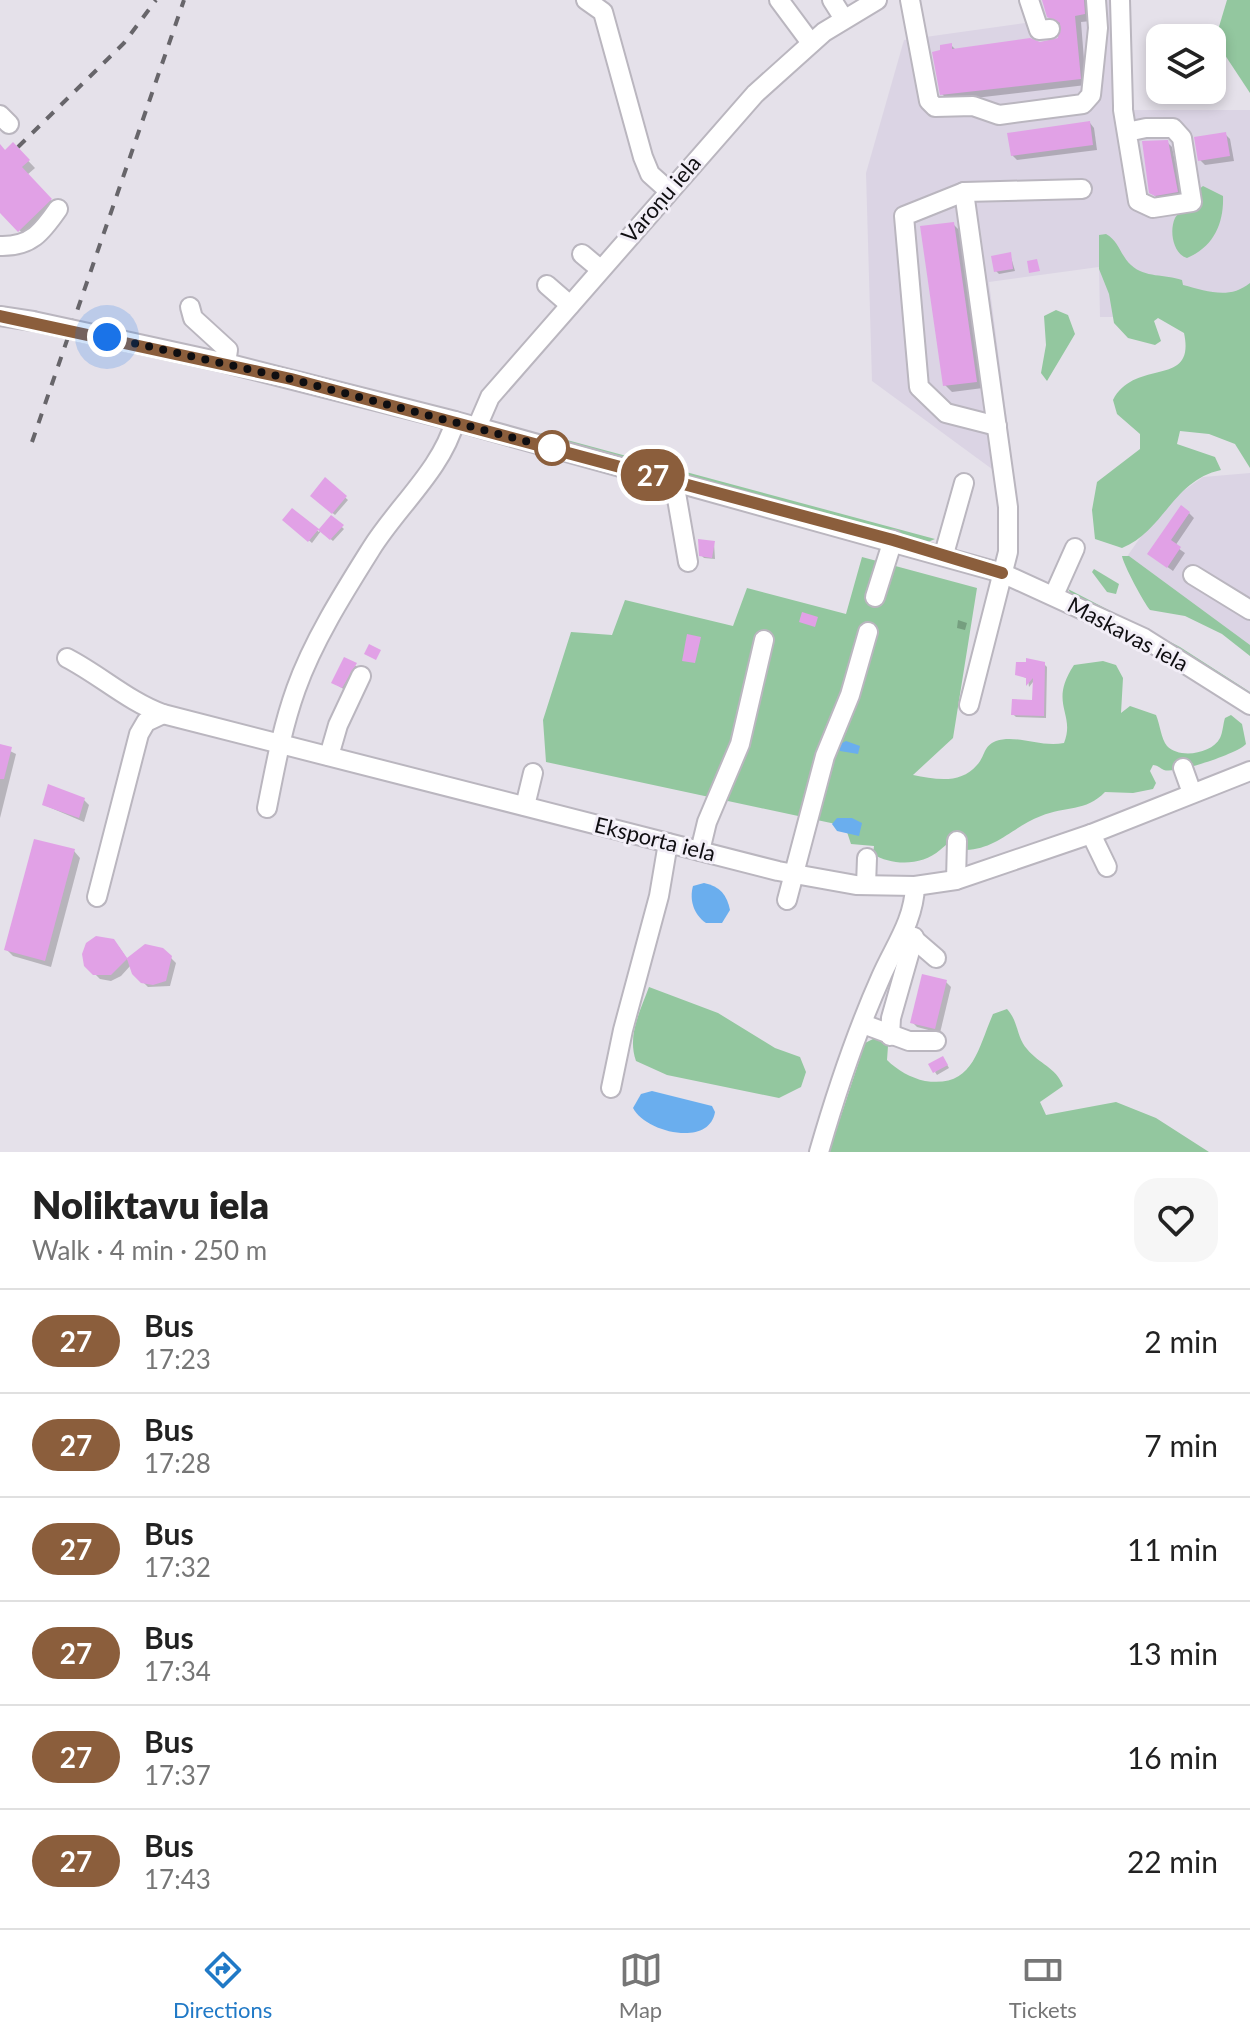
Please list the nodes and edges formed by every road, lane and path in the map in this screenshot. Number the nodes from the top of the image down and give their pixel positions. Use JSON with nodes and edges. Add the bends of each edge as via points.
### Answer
{"nodes":[{"id":1,"x":586,"y":0,"type":"edge"},
{"id":2,"x":779,"y":0,"type":"edge"},
{"id":3,"x":832,"y":0,"type":"edge"},
{"id":4,"x":877,"y":0,"type":"edge"},
{"id":5,"x":910,"y":0,"type":"edge"},
{"id":6,"x":1029,"y":0,"type":"edge"},
{"id":7,"x":1096,"y":0,"type":"edge"},
{"id":8,"x":1120,"y":0,"type":"edge"},
{"id":9,"x":844,"y":19,"type":"junction"},
{"id":10,"x":1050,"y":29,"type":"dead end"},
{"id":11,"x":811,"y":43,"type":"junction"},
{"id":12,"x":1127,"y":132,"type":"junction"},
{"id":13,"x":1082,"y":189,"type":"dead end"},
{"id":14,"x":669,"y":191,"type":"junction"},
{"id":15,"x":964,"y":192,"type":"junction"},
{"id":16,"x":58,"y":209,"type":"dead end"},
{"id":17,"x":0,"y":246,"type":"edge"},
{"id":18,"x":582,"y":254,"type":"dead end"},
{"id":19,"x":600,"y":269,"type":"junction"},
{"id":20,"x":547,"y":285,"type":"dead end"},
{"id":21,"x":570,"y":305,"type":"junction"},
{"id":22,"x":190,"y":307,"type":"dead end"},
{"id":23,"x":0,"y":316,"type":"edge"},
{"id":24,"x":226,"y":363,"type":"junction"},
{"id":25,"x":455,"y":421,"type":"junction"},
{"id":26,"x":997,"y":426,"type":"junction"},
{"id":27,"x":477,"y":427,"type":"junction"},
{"id":28,"x":679,"y":482,"type":"junction"},
{"id":29,"x":964,"y":483,"type":"dead end"},
{"id":30,"x":893,"y":540,"type":"junction"},
{"id":31,"x":1075,"y":548,"type":"dead end"},
{"id":32,"x":944,"y":554,"type":"junction"},
{"id":33,"x":688,"y":562,"type":"dead end"},
{"id":34,"x":1002,"y":573,"type":"junction"},
{"id":35,"x":1193,"y":575,"type":"dead end"},
{"id":36,"x":1054,"y":595,"type":"junction"},
{"id":37,"x":875,"y":597,"type":"dead end"},
{"id":38,"x":1250,"y":610,"type":"edge"},
{"id":39,"x":868,"y":632,"type":"dead end"},
{"id":40,"x":764,"y":640,"type":"dead end"},
{"id":41,"x":67,"y":658,"type":"dead end"},
{"id":42,"x":361,"y":676,"type":"dead end"},
{"id":43,"x":969,"y":705,"type":"dead end"},
{"id":44,"x":1250,"y":705,"type":"edge"},
{"id":45,"x":163,"y":714,"type":"junction"},
{"id":46,"x":281,"y":743,"type":"junction"},
{"id":47,"x":329,"y":756,"type":"junction"},
{"id":48,"x":1183,"y":768,"type":"dead end"},
{"id":49,"x":1250,"y":771,"type":"edge"},
{"id":50,"x":533,"y":773,"type":"dead end"},
{"id":51,"x":1192,"y":793,"type":"junction"},
{"id":52,"x":525,"y":806,"type":"junction"},
{"id":53,"x":267,"y":808,"type":"dead end"},
{"id":54,"x":1091,"y":834,"type":"junction"},
{"id":55,"x":957,"y":841,"type":"dead end"},
{"id":56,"x":668,"y":843,"type":"junction"},
{"id":57,"x":700,"y":851,"type":"junction"},
{"id":58,"x":867,"y":858,"type":"dead end"},
{"id":59,"x":1107,"y":867,"type":"dead end"},
{"id":60,"x":794,"y":874,"type":"junction"},
{"id":61,"x":956,"y":880,"type":"junction"},
{"id":62,"x":866,"y":885,"type":"junction"},
{"id":63,"x":915,"y":886,"type":"junction"},
{"id":64,"x":97,"y":897,"type":"dead end"},
{"id":65,"x":787,"y":900,"type":"dead end"},
{"id":66,"x":909,"y":935,"type":"junction"},
{"id":67,"x":936,"y":958,"type":"dead end"},
{"id":68,"x":863,"y":1024,"type":"junction"},
{"id":69,"x":890,"y":1036,"type":"junction"},
{"id":70,"x":936,"y":1041,"type":"dead end"},
{"id":71,"x":611,"y":1088,"type":"dead end"},
{"id":72,"x":819,"y":1152,"type":"edge"}],
"edges":[{"from":1,"to":14,"type":"street","via":[[603,12],[643,157],[650,174]]},
{"from":2,"to":11,"type":"street"},
{"from":3,"to":9,"type":"street"},
{"from":4,"to":9,"type":"street","name":"Varoņu iela"},
{"from":5,"to":7,"type":"street","via":[[929,101],[935,107],[973,106],[999,115],[1083,104],[1091,95]]},
{"from":6,"to":10,"type":"street","via":[[1039,30]]},
{"from":8,"to":12,"type":"street"},
{"from":9,"to":11,"type":"street","name":"Varoņu iela"},
{"from":11,"to":14,"type":"street","name":"Varoņu iela","via":[[781,81]]},
{"from":12,"to":12,"type":"street","via":[[1138,201],[1153,208],[1192,202],[1182,138],[1173,128]]},
{"from":13,"to":15,"type":"street"},
{"from":14,"to":19,"type":"street","name":"Varoņu iela","via":[[636,242]]},
{"from":15,"to":26,"type":"street"},
{"from":15,"to":26,"type":"street","via":[[904,216],[919,387],[946,413]]},
{"from":16,"to":17,"type":"street","via":[[34,239]]},
{"from":18,"to":19,"type":"street"},
{"from":19,"to":21,"type":"street","name":"Varoņu iela"},
{"from":20,"to":21,"type":"street"},
{"from":21,"to":27,"type":"street","name":"Varoņu iela","via":[[490,397]]},
{"from":22,"to":24,"type":"street","via":[[193,318],[228,350]]},
{"from":23,"to":24,"type":"street","name":"Maskavas iela","bridge":true},
{"from":24,"to":25,"type":"street","name":"Maskavas iela"},
{"from":25,"to":27,"type":"street","name":"Maskavas iela"},
{"from":25,"to":46,"type":"street","via":[[430,468],[371,548],[316,644],[296,688]]},
{"from":26,"to":34,"type":"street","via":[[1008,507],[1008,552]]},
{"from":27,"to":28,"type":"street","name":"Maskavas iela"},
{"from":28,"to":30,"type":"street","name":"Maskavas iela"},
{"from":28,"to":33,"type":"street","via":[[676,493]]},
{"from":29,"to":32,"type":"street"},
{"from":30,"to":32,"type":"street","name":"Maskavas iela"},
{"from":30,"to":37,"type":"street"},
{"from":31,"to":36,"type":"street"},
{"from":32,"to":34,"type":"street","name":"Maskavas iela"},
{"from":34,"to":36,"type":"street","name":"Maskavas iela"},
{"from":34,"to":43,"type":"street"},
{"from":35,"to":38,"type":"street"},
{"from":36,"to":44,"type":"street","name":"Maskavas iela","via":[[1144,638]]},
{"from":39,"to":60,"type":"street","via":[[825,756]]},
{"from":40,"to":57,"type":"street","via":[[740,744]]},
{"from":41,"to":45,"type":"street","name":"Eksporta iela","via":[[141,706]]},
{"from":42,"to":47,"type":"street"},
{"from":45,"to":46,"type":"street","name":"Eksporta iela"},
{"from":45,"to":64,"type":"street","via":[[146,722],[139,734]]},
{"from":46,"to":47,"type":"street","name":"Eksporta iela"},
{"from":46,"to":53,"type":"street"},
{"from":47,"to":52,"type":"street","name":"Eksporta iela"},
{"from":48,"to":51,"type":"street"},
{"from":49,"to":51,"type":"street","name":"Eksporta iela"},
{"from":50,"to":52,"type":"street"},
{"from":51,"to":54,"type":"street","name":"Eksporta iela"},
{"from":52,"to":56,"type":"street","name":"Eksporta iela"},
{"from":54,"to":59,"type":"street"},
{"from":54,"to":61,"type":"street","name":"Eksporta iela"},
{"from":55,"to":61,"type":"street"},
{"from":56,"to":57,"type":"street","name":"Eksporta iela"},
{"from":56,"to":71,"type":"street"},
{"from":57,"to":60,"type":"street","name":"Eksporta iela"},
{"from":58,"to":62,"type":"street"},
{"from":60,"to":62,"type":"street","name":"Eksporta iela"},
{"from":60,"to":65,"type":"street"},
{"from":61,"to":63,"type":"street","name":"Eksporta iela"},
{"from":62,"to":63,"type":"street","name":"Eksporta iela"},
{"from":63,"to":66,"type":"street"},
{"from":66,"to":67,"type":"street"},
{"from":66,"to":68,"type":"street","via":[[881,976]]},
{"from":66,"to":69,"type":"street"},
{"from":68,"to":69,"type":"street"},
{"from":68,"to":72,"type":"street"},
{"from":69,"to":70,"type":"street"}]}
